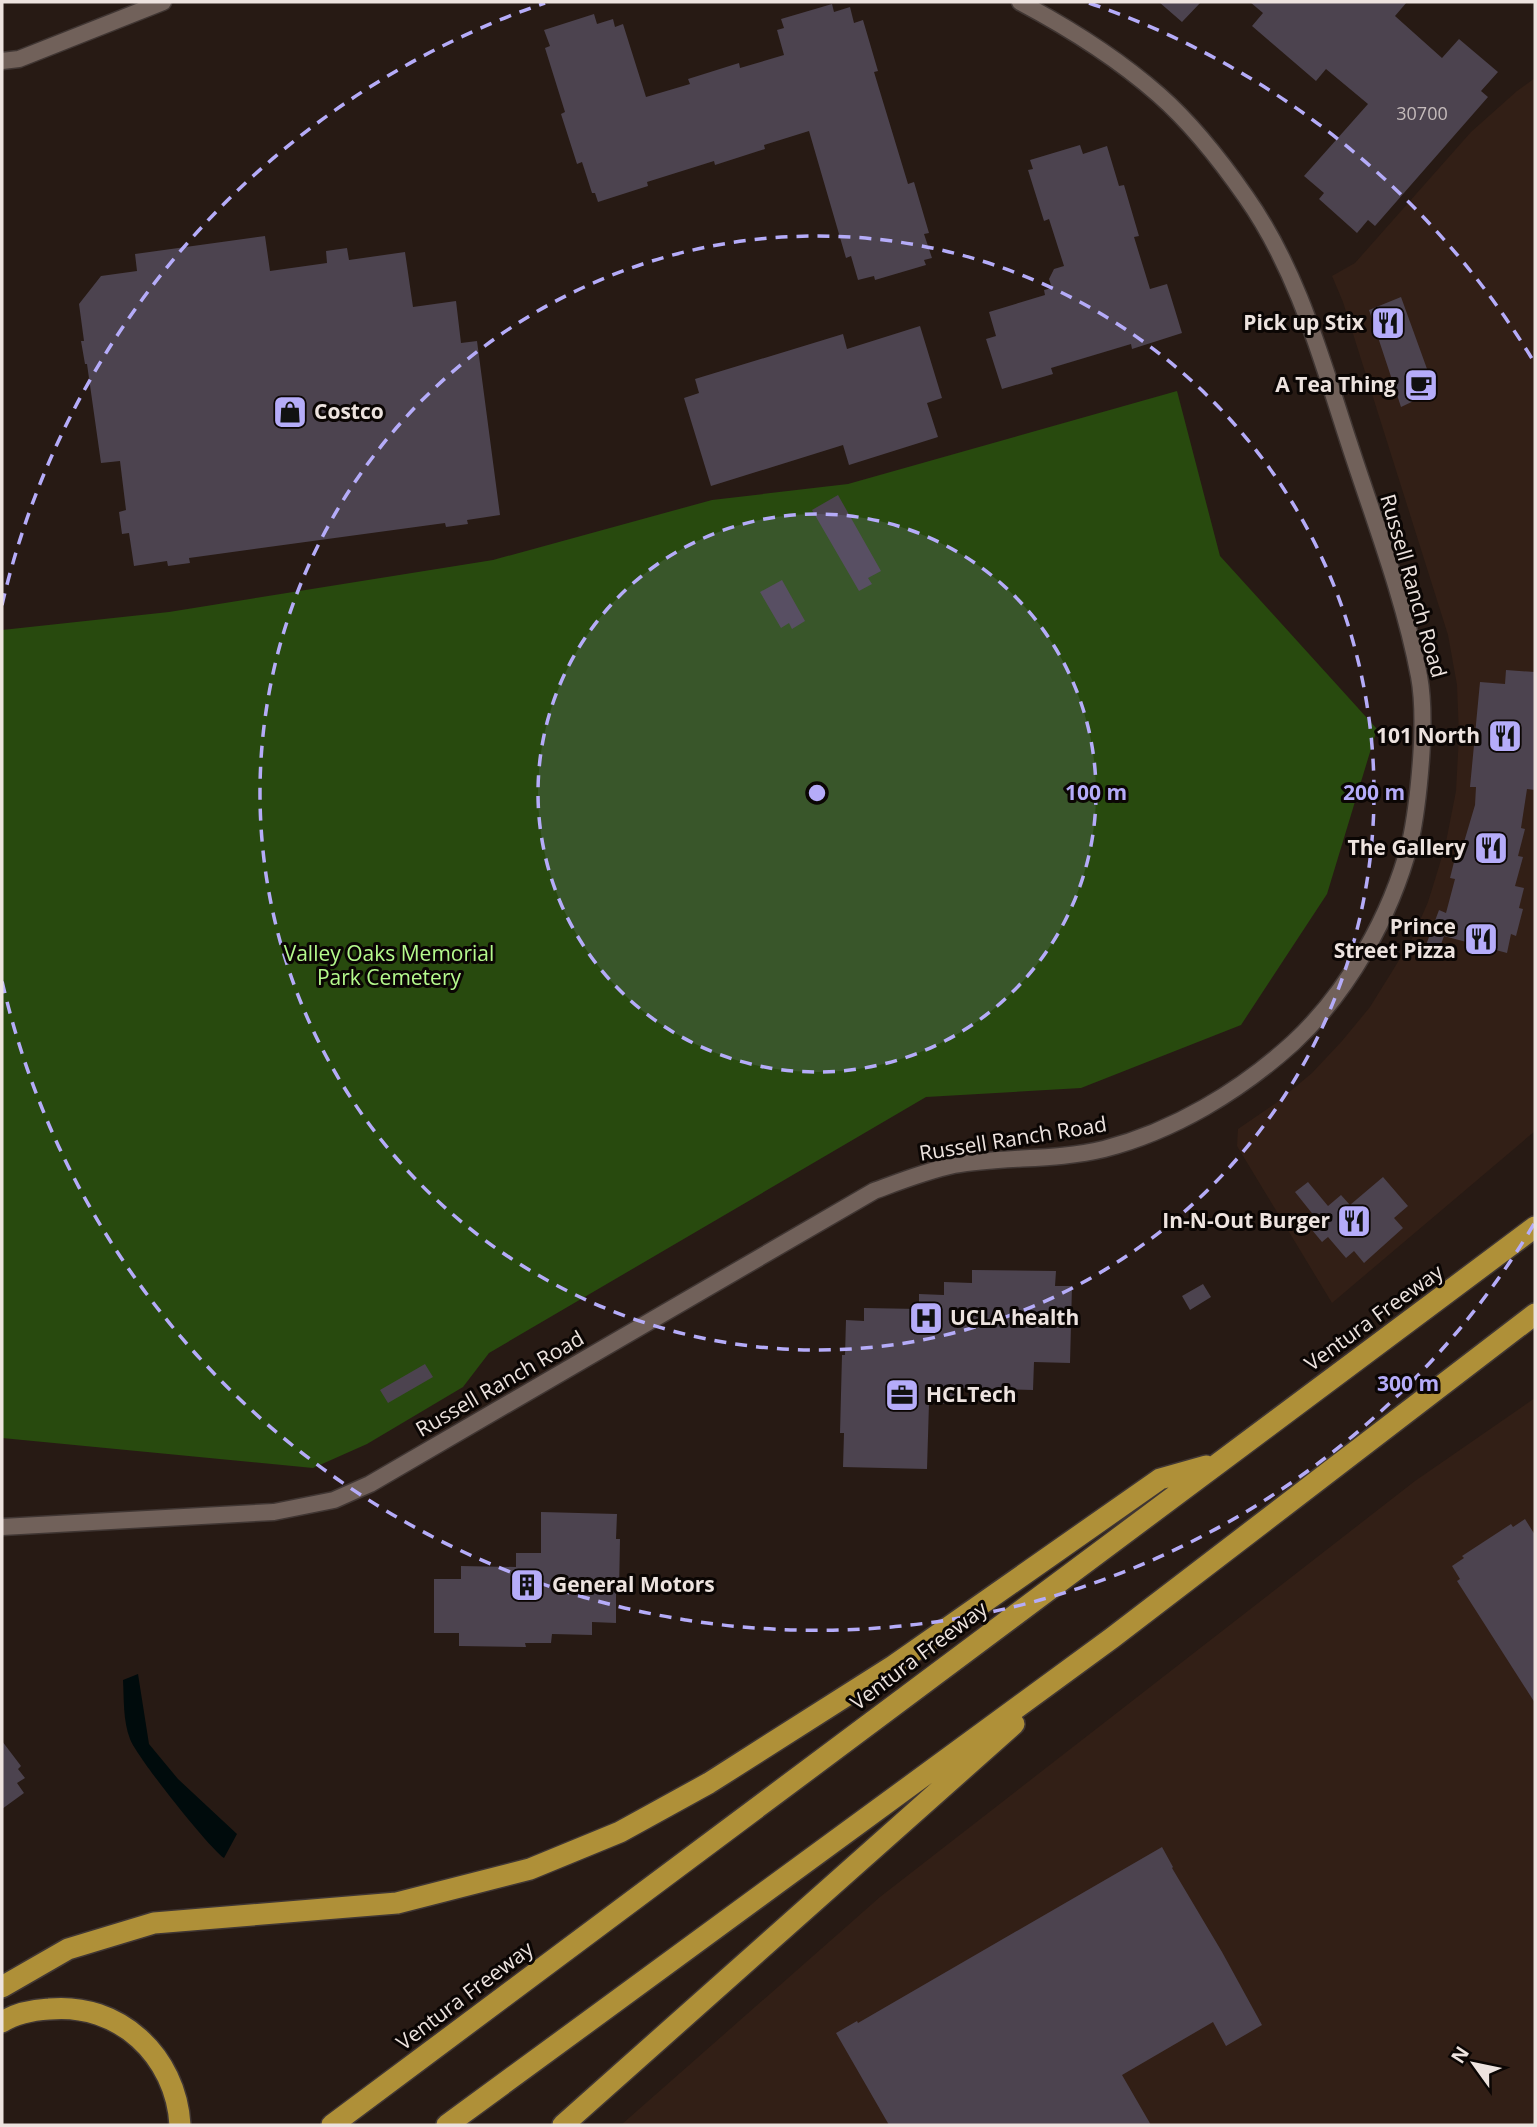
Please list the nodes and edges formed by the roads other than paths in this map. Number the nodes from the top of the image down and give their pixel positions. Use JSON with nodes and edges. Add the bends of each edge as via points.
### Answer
{"nodes":[{"id":1,"x":163,"y":2,"type":"edge"},
{"id":2,"x":1020,"y":2,"type":"edge"},
{"id":3,"x":2,"y":61,"type":"edge"},
{"id":4,"x":1535,"y":1227,"type":"edge"},
{"id":5,"x":1535,"y":1314,"type":"edge"},
{"id":6,"x":1218,"y":1463,"type":"junction"},
{"id":7,"x":2,"y":1527,"type":"edge"},
{"id":8,"x":1112,"y":1637,"type":"junction"},
{"id":9,"x":2,"y":1987,"type":"edge"},
{"id":10,"x":2,"y":2022,"type":"edge"},
{"id":11,"x":180,"y":2125,"type":"edge"},
{"id":12,"x":332,"y":2125,"type":"edge"},
{"id":13,"x":447,"y":2125,"type":"edge"},
{"id":14,"x":563,"y":2125,"type":"edge"}],
"edges":[{"from":1,"to":3,"type":"street","via":[[19,59]]},
{"from":2,"to":7,"type":"street","name":"Russell Ranch Road","via":[[1118,62],[1200,137],[1273,239],[1302,301],[1398,594],[1422,700],[1419,790],[1410,842],[1392,896],[1348,978],[1294,1042],[1223,1097],[1191,1115],[1103,1149],[957,1165],[874,1191],[382,1477],[334,1500],[274,1512]]},
{"from":4,"to":6,"type":"highway","name":"Ventura Freeway"},
{"from":5,"to":8,"type":"highway"},
{"from":6,"to":9,"type":"highway","via":[[1160,1479],[893,1665],[709,1783],[620,1832],[530,1869],[397,1903],[154,1923],[68,1949]]},
{"from":6,"to":12,"type":"highway","name":"Ventura Freeway"},
{"from":8,"to":13,"type":"highway"},
{"from":8,"to":14,"type":"highway"},
{"from":10,"to":11,"type":"highway","via":[[34,2010],[62,2007],[86,2009],[117,2021],[157,2057],[170,2080]]}]}
